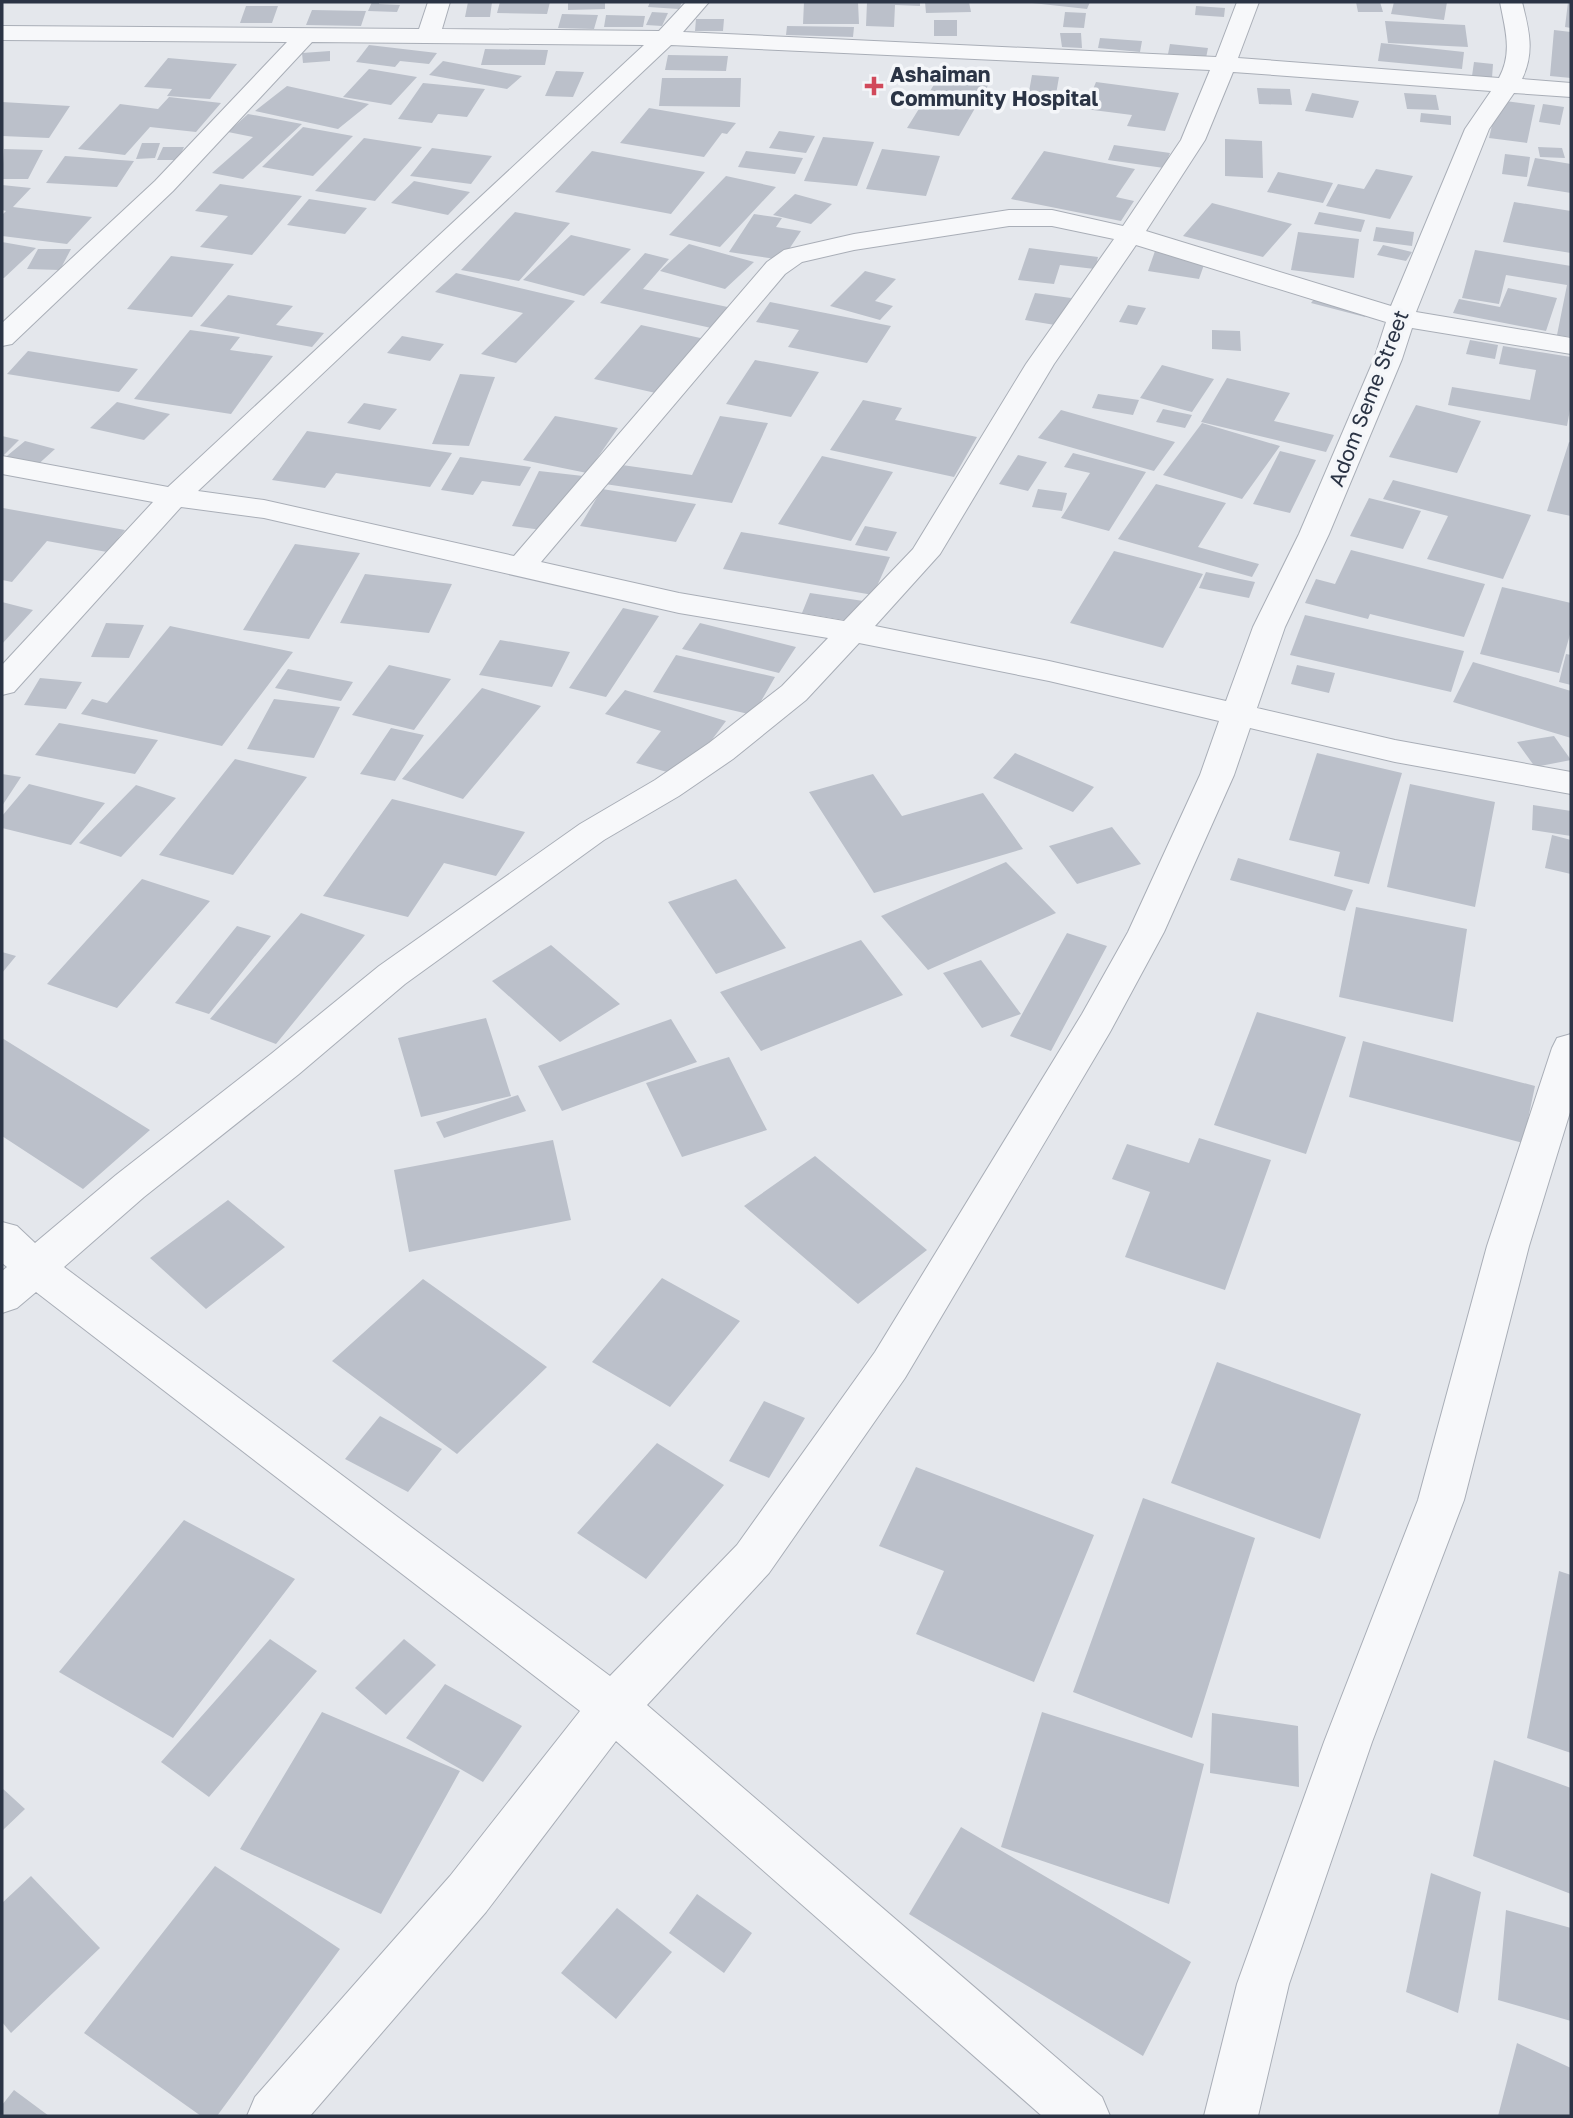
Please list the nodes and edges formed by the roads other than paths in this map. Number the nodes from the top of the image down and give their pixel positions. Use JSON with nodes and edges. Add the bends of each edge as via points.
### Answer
{"nodes":[{"id":1,"x":439,"y":2,"type":"edge"},
{"id":2,"x":698,"y":2,"type":"edge"},
{"id":3,"x":1248,"y":2,"type":"edge"},
{"id":4,"x":1511,"y":2,"type":"edge"},
{"id":5,"x":2,"y":33,"type":"edge"},
{"id":6,"x":306,"y":35,"type":"junction"},
{"id":7,"x":428,"y":36,"type":"junction"},
{"id":8,"x":665,"y":38,"type":"junction"},
{"id":9,"x":1224,"y":64,"type":"junction"},
{"id":10,"x":1507,"y":86,"type":"junction"},
{"id":11,"x":1571,"y":90,"type":"edge"},
{"id":12,"x":1130,"y":235,"type":"junction"},
{"id":13,"x":1402,"y":318,"type":"junction"},
{"id":14,"x":2,"y":338,"type":"edge"},
{"id":15,"x":1571,"y":346,"type":"edge"},
{"id":16,"x":2,"y":465,"type":"edge"},
{"id":17,"x":174,"y":497,"type":"junction"},
{"id":18,"x":522,"y":567,"type":"junction"},
{"id":19,"x":853,"y":632,"type":"junction"},
{"id":20,"x":2,"y":685,"type":"edge"},
{"id":21,"x":1238,"y":715,"type":"junction"},
{"id":22,"x":1571,"y":783,"type":"edge"},
{"id":23,"x":1571,"y":1048,"type":"edge"},
{"id":24,"x":1563,"y":1102,"type":"edge"},
{"id":25,"x":13,"y":1267,"type":"edge"},
{"id":26,"x":613,"y":1707,"type":"junction"},
{"id":27,"x":274,"y":2116,"type":"edge"},
{"id":28,"x":1083,"y":2116,"type":"edge"},
{"id":29,"x":1231,"y":2116,"type":"edge"}],
"edges":[{"from":1,"to":7,"type":"street"},
{"from":2,"to":8,"type":"street"},
{"from":3,"to":9,"type":"street"},
{"from":4,"to":10,"type":"street","name":"Adom Seme Street","via":[[1520,46],[1518,64]]},
{"from":5,"to":6,"type":"street","via":[[186,23]]},
{"from":6,"to":7,"type":"street"},
{"from":6,"to":14,"type":"street","via":[[164,186]]},
{"from":7,"to":8,"type":"street"},
{"from":8,"to":9,"type":"street"},
{"from":8,"to":17,"type":"street"},
{"from":9,"to":10,"type":"street"},
{"from":9,"to":12,"type":"street","via":[[1194,140]]},
{"from":10,"to":11,"type":"street"},
{"from":10,"to":13,"type":"street","name":"Adom Seme Street","via":[[1477,129]]},
{"from":12,"to":13,"type":"street"},
{"from":12,"to":18,"type":"street","via":[[1052,218],[1009,218],[793,256],[776,268]]},
{"from":12,"to":19,"type":"street","via":[[1040,364],[925,554]]},
{"from":13,"to":15,"type":"street"},
{"from":13,"to":21,"type":"street","name":"Adom Seme Street","via":[[1314,534],[1269,627]]},
{"from":16,"to":17,"type":"street"},
{"from":17,"to":18,"type":"street","via":[[264,509]]},
{"from":17,"to":20,"type":"street"},
{"from":18,"to":19,"type":"street","via":[[679,603]]},
{"from":19,"to":21,"type":"street"},
{"from":19,"to":25,"type":"street","via":[[794,693],[721,751],[592,832],[392,975],[130,1186]]},
{"from":21,"to":22,"type":"street","via":[[1395,751]]},
{"from":21,"to":26,"type":"street","name":"Adom Seme Street","via":[[1217,775],[1146,932],[1097,1022],[890,1365],[753,1559]]},
{"from":23,"to":24,"type":"street"},
{"from":24,"to":29,"type":"street","via":[[1508,1246],[1441,1500],[1348,1742],[1263,1983]]},
{"from":25,"to":26,"type":"street"},
{"from":26,"to":27,"type":"street","name":"Adom Seme Street","via":[[468,1894]]},
{"from":26,"to":28,"type":"street"}]}
